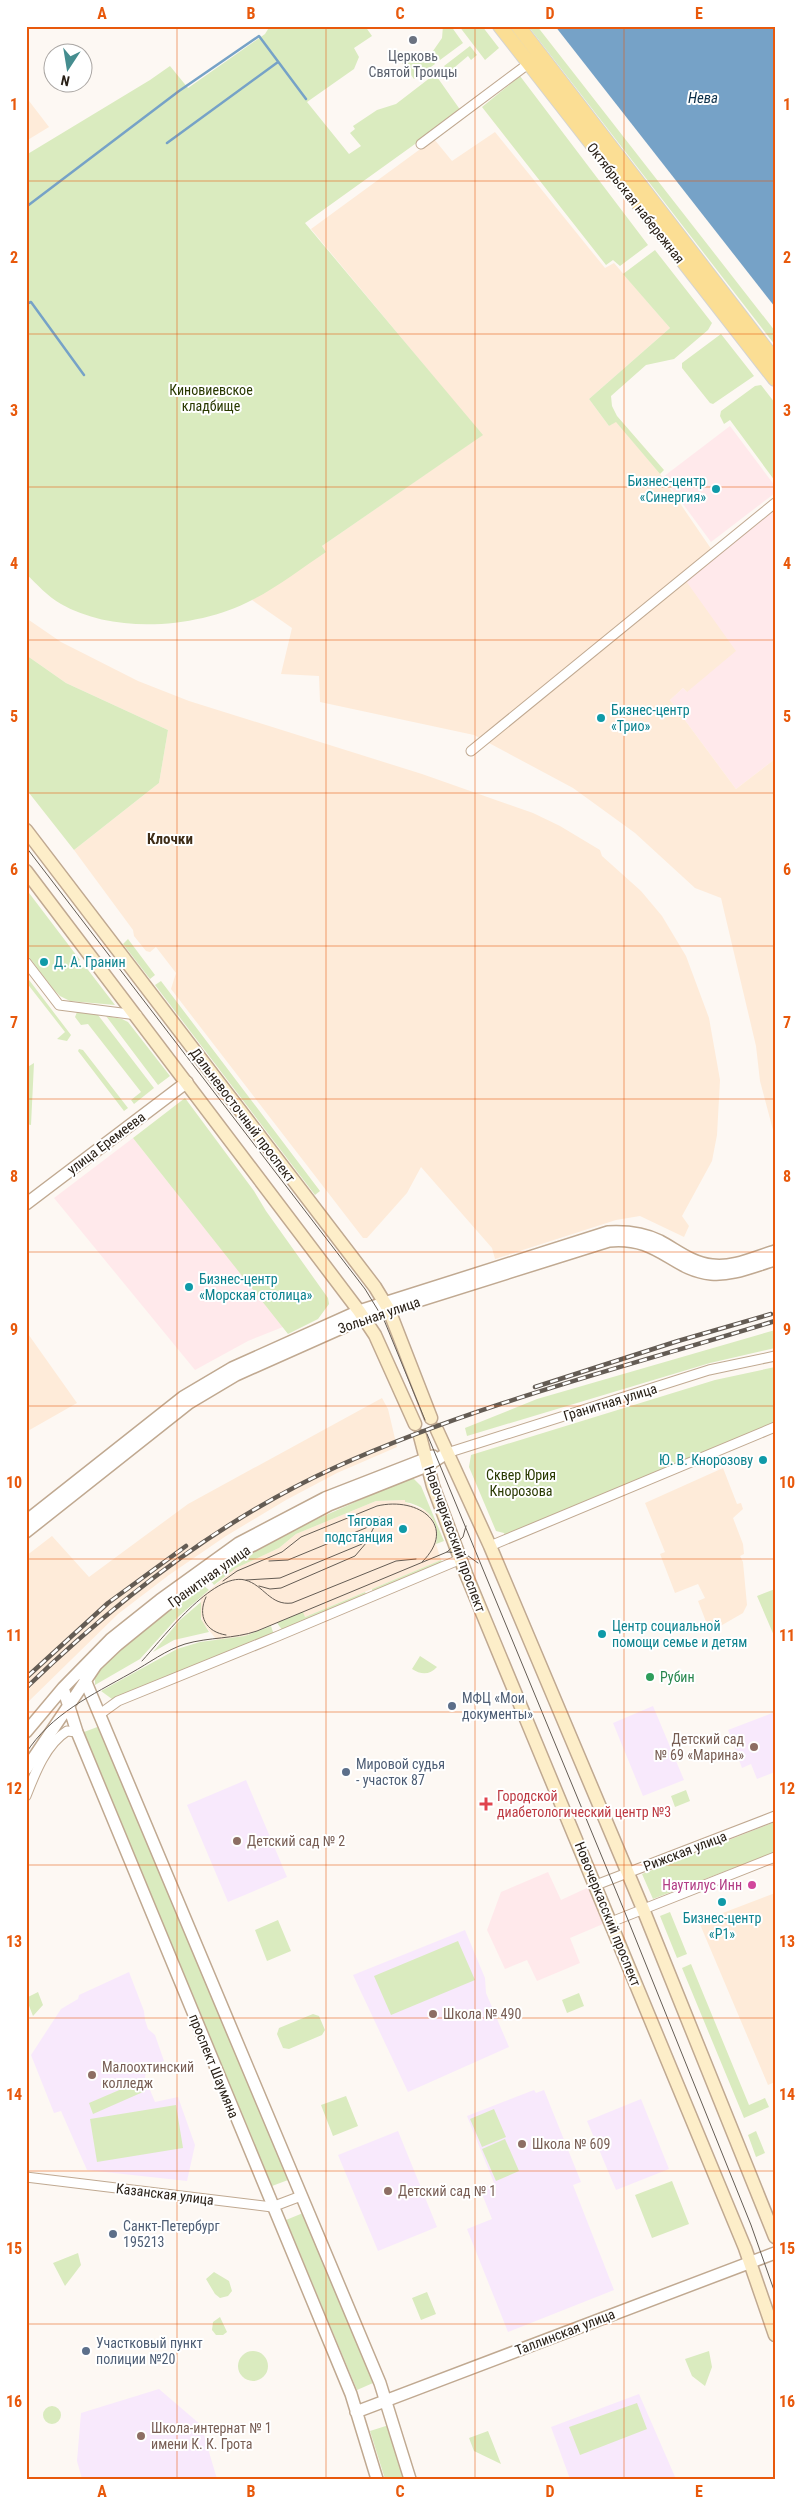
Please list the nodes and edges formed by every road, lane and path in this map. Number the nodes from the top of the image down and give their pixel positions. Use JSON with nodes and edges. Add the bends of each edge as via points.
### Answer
{"nodes":[{"id":1,"x":500,"y":26,"type":"edge"},
{"id":2,"x":518,"y":26,"type":"edge"},
{"id":3,"x":528,"y":64,"type":"junction"},
{"id":4,"x":421,"y":144,"type":"dead end"},
{"id":5,"x":775,"y":361,"type":"edge"},
{"id":6,"x":775,"y":379,"type":"edge"},
{"id":7,"x":775,"y":503,"type":"edge"},
{"id":8,"x":470,"y":751,"type":"dead end"},
{"id":9,"x":26,"y":830,"type":"edge"},
{"id":10,"x":26,"y":871,"type":"edge"},
{"id":11,"x":26,"y":962,"type":"edge"},
{"id":12,"x":137,"y":1015,"type":"junction"},
{"id":13,"x":187,"y":1082,"type":"junction"},
{"id":14,"x":26,"y":1204,"type":"edge"},
{"id":15,"x":775,"y":1251,"type":"edge"},
{"id":16,"x":775,"y":1260,"type":"edge"},
{"id":17,"x":387,"y":1306,"type":"junction"},
{"id":18,"x":361,"y":1314,"type":"junction"},
{"id":19,"x":775,"y":1356,"type":"edge"},
{"id":20,"x":433,"y":1421,"type":"joint"},
{"id":21,"x":417,"y":1427,"type":"joint"},
{"id":22,"x":775,"y":1427,"type":"edge"},
{"id":23,"x":447,"y":1453,"type":"junction"},
{"id":24,"x":426,"y":1462,"type":"junction"},
{"id":25,"x":26,"y":1521,"type":"edge"},
{"id":26,"x":26,"y":1532,"type":"edge"},
{"id":27,"x":490,"y":1546,"type":"junction"},
{"id":28,"x":461,"y":1559,"type":"junction"},
{"id":29,"x":85,"y":1680,"type":"junction"},
{"id":30,"x":63,"y":1688,"type":"junction"},
{"id":31,"x":78,"y":1692,"type":"junction"},
{"id":32,"x":70,"y":1705,"type":"junction"},
{"id":33,"x":98,"y":1709,"type":"junction"},
{"id":34,"x":26,"y":1732,"type":"edge"},
{"id":35,"x":77,"y":1732,"type":"junction"},
{"id":36,"x":31,"y":1766,"type":"edge"},
{"id":37,"x":26,"y":1796,"type":"edge"},
{"id":38,"x":775,"y":1816,"type":"edge"},
{"id":39,"x":775,"y":1857,"type":"edge"},
{"id":40,"x":628,"y":1873,"type":"junction"},
{"id":41,"x":596,"y":1885,"type":"junction"},
{"id":42,"x":643,"y":1909,"type":"junction"},
{"id":43,"x":611,"y":1922,"type":"junction"},
{"id":44,"x":26,"y":2177,"type":"edge"},
{"id":45,"x":301,"y":2196,"type":"junction"},
{"id":46,"x":272,"y":2207,"type":"junction"},
{"id":47,"x":775,"y":2237,"type":"edge"},
{"id":48,"x":775,"y":2253,"type":"edge"},
{"id":49,"x":750,"y":2261,"type":"junction"},
{"id":50,"x":775,"y":2335,"type":"edge"},
{"id":51,"x":385,"y":2401,"type":"junction"},
{"id":52,"x":356,"y":2412,"type":"junction"},
{"id":53,"x":377,"y":2479,"type":"edge"},
{"id":54,"x":410,"y":2479,"type":"edge"}],
"edges":[{"from":1,"to":3,"type":"main road","name":"Октябрьская набережная"},
{"from":2,"to":5,"type":"main road","name":"Октябрьская набережная"},
{"from":3,"to":4,"type":"street"},
{"from":3,"to":6,"type":"main road","name":"Октябрьская набережная"},
{"from":7,"to":8,"type":"street"},
{"from":9,"to":17,"type":"main road","name":"Дальневосточный проспект"},
{"from":10,"to":12,"type":"main road","name":"Дальневосточный проспект"},
{"from":11,"to":12,"type":"street","via":[[59,1005]]},
{"from":12,"to":13,"type":"main road","name":"Дальневосточный проспект"},
{"from":13,"to":14,"type":"street","name":"улица Еремеева"},
{"from":13,"to":18,"type":"main road","name":"Дальневосточный проспект"},
{"from":15,"to":17,"type":"street","name":"Зольная улица","via":[[732,1264],[711,1266],[692,1260],[648,1236],[608,1232]]},
{"from":16,"to":17,"type":"street","name":"Зольная улица","via":[[736,1272],[711,1274],[688,1268],[646,1244],[609,1241]]},
{"from":17,"to":18,"type":"street","name":"Зольная улица"},
{"from":17,"to":20,"type":"main road","name":"Дальневосточный проспект"},
{"from":18,"to":21,"type":"main road","name":"Дальневосточный проспект","via":[[375,1335]]},
{"from":18,"to":25,"type":"street","name":"Зольная улица","via":[[232,1368],[183,1397]]},
{"from":18,"to":26,"type":"street","name":"Зольная улица","via":[[236,1375],[188,1403]]},
{"from":19,"to":23,"type":"street","name":"Гранитная улица","via":[[709,1370]]},
{"from":20,"to":23,"type":"main road","name":"Новочеркасский проспект"},
{"from":21,"to":24,"type":"main road","name":"Новочеркасский проспект"},
{"from":22,"to":27,"type":"street"},
{"from":23,"to":24,"type":"street","name":"Гранитная улица"},
{"from":23,"to":27,"type":"main road","name":"Новочеркасский проспект"},
{"from":24,"to":28,"type":"main road","name":"Новочеркасский проспект"},
{"from":24,"to":29,"type":"street","name":"Гранитная улица","via":[[329,1505],[244,1550],[116,1645]]},
{"from":24,"to":30,"type":"street","name":"Гранитная улица","via":[[325,1498],[239,1543],[160,1600],[112,1640]]},
{"from":27,"to":40,"type":"main road","name":"Новочеркасский проспект"},
{"from":28,"to":33,"type":"street"},
{"from":28,"to":41,"type":"main road","name":"Новочеркасский проспект"},
{"from":29,"to":31,"type":"street","name":"Гранитная улица"},
{"from":29,"to":33,"type":"street"},
{"from":30,"to":31,"type":"street"},
{"from":30,"to":32,"type":"street","name":"проспект Шаумяна"},
{"from":30,"to":34,"type":"street","name":"Гранитная улица"},
{"from":31,"to":32,"type":"street","name":"Гранитная улица"},
{"from":31,"to":33,"type":"street"},
{"from":32,"to":35,"type":"street","name":"проспект Шаумяна"},
{"from":32,"to":36,"type":"street","name":"Гранитная улица"},
{"from":33,"to":45,"type":"street"},
{"from":35,"to":36,"type":"street","name":"Гранитная улица","via":[[67,1730]]},
{"from":35,"to":46,"type":"street","name":"проспект Шаумяна"},
{"from":36,"to":37,"type":"street","name":"Гранитная улица"},
{"from":38,"to":40,"type":"street","name":"Рижская улица"},
{"from":39,"to":42,"type":"street"},
{"from":40,"to":41,"type":"street","name":"Рижская улица"},
{"from":40,"to":42,"type":"main road","name":"Новочеркасский проспект"},
{"from":41,"to":43,"type":"main road","name":"Новочеркасский проспект"},
{"from":42,"to":43,"type":"street"},
{"from":42,"to":47,"type":"main road","name":"Новочеркасский проспект"},
{"from":43,"to":49,"type":"main road","name":"Новочеркасский проспект"},
{"from":44,"to":46,"type":"street","name":"Казанская улица"},
{"from":45,"to":46,"type":"street","name":"Казанская улица"},
{"from":45,"to":51,"type":"street"},
{"from":46,"to":52,"type":"street","name":"проспект Шаумяна"},
{"from":48,"to":49,"type":"street","name":"Таллинская улица"},
{"from":49,"to":50,"type":"main road","name":"Новочеркасский проспект"},
{"from":49,"to":51,"type":"street","name":"Таллинская улица"},
{"from":51,"to":52,"type":"street","name":"Таллинская улица"},
{"from":51,"to":54,"type":"street"},
{"from":52,"to":53,"type":"street","name":"проспект Шаумяна"}]}
